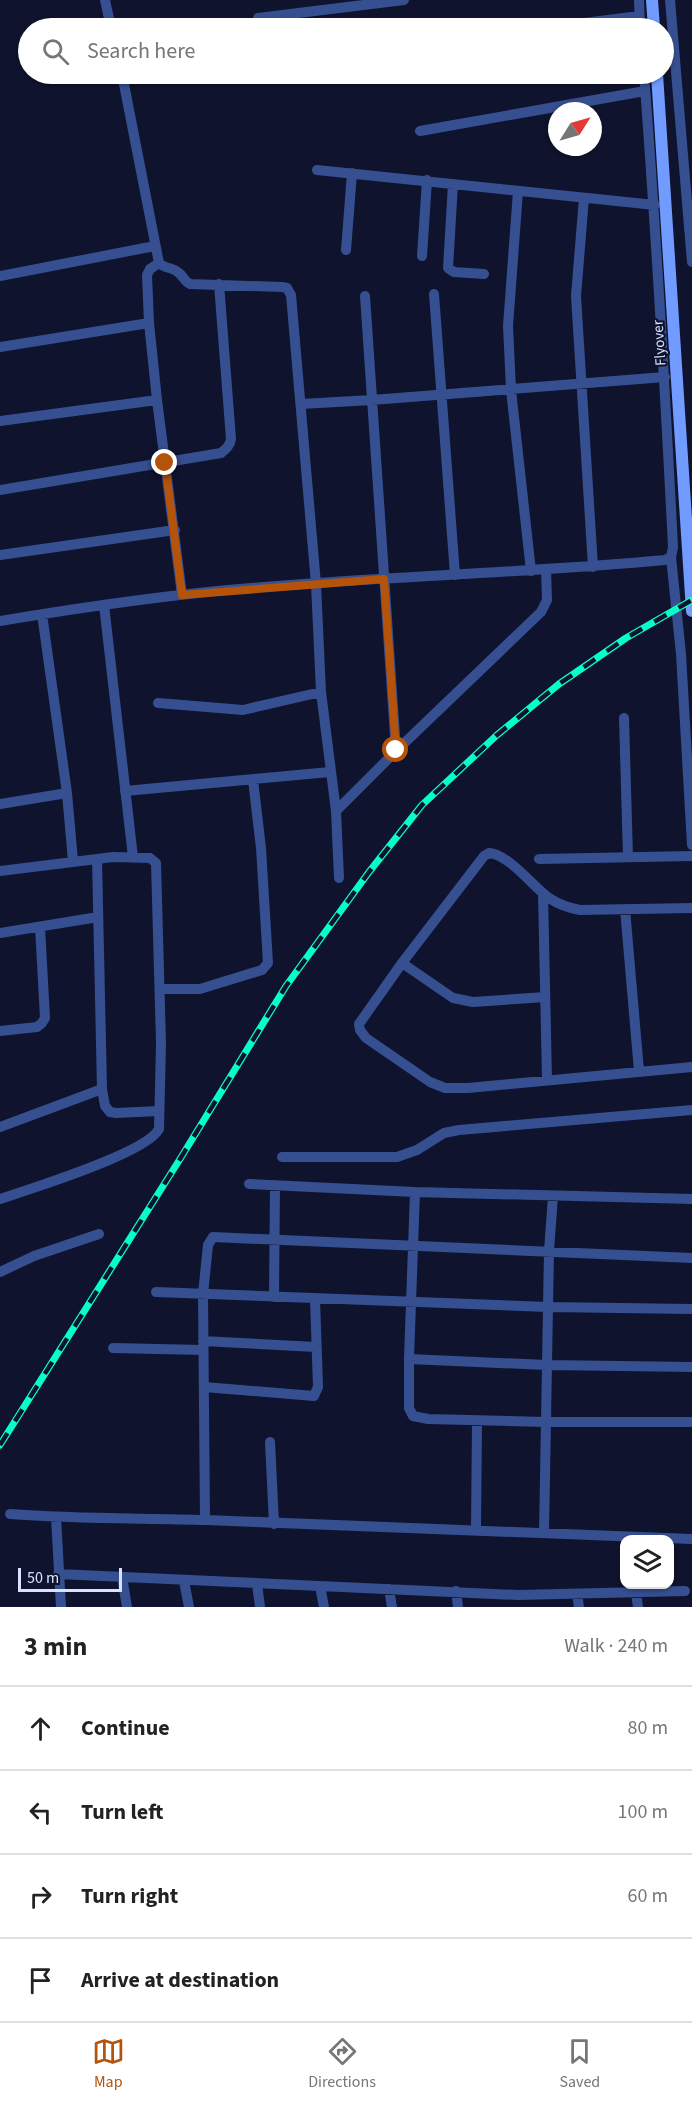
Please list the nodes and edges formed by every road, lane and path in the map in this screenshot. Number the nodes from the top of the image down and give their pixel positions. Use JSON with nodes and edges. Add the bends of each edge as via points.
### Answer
{"nodes":[{"id":1,"x":105,"y":0,"type":"edge"},
{"id":2,"x":404,"y":0,"type":"edge"},
{"id":3,"x":639,"y":0,"type":"edge"},
{"id":4,"x":652,"y":0,"type":"edge"},
{"id":5,"x":670,"y":0,"type":"edge"},
{"id":6,"x":639,"y":16,"type":"joint"},
{"id":7,"x":109,"y":18,"type":"edge"},
{"id":8,"x":258,"y":18,"type":"dead end"},
{"id":9,"x":623,"y":18,"type":"edge"},
{"id":10,"x":653,"y":18,"type":"edge"},
{"id":11,"x":672,"y":18,"type":"edge"},
{"id":12,"x":674,"y":32,"type":"edge"},
{"id":13,"x":125,"y":84,"type":"edge"},
{"id":14,"x":645,"y":84,"type":"edge"},
{"id":15,"x":658,"y":84,"type":"edge"},
{"id":16,"x":645,"y":91,"type":"junction"},
{"id":17,"x":686,"y":126,"type":"edge"},
{"id":18,"x":420,"y":131,"type":"dead end"},
{"id":19,"x":318,"y":170,"type":"dead end"},
{"id":20,"x":352,"y":174,"type":"junction"},
{"id":21,"x":427,"y":180,"type":"junction"},
{"id":22,"x":453,"y":183,"type":"junction"},
{"id":23,"x":518,"y":191,"type":"junction"},
{"id":24,"x":584,"y":198,"type":"junction"},
{"id":25,"x":655,"y":205,"type":"junction"},
{"id":26,"x":690,"y":208,"type":"edge"},
{"id":27,"x":155,"y":246,"type":"junction"},
{"id":28,"x":345,"y":250,"type":"dead end"},
{"id":29,"x":422,"y":255,"type":"dead end"},
{"id":30,"x":692,"y":262,"type":"edge"},
{"id":31,"x":159,"y":263,"type":"junction"},
{"id":32,"x":484,"y":274,"type":"dead end"},
{"id":33,"x":0,"y":276,"type":"edge"},
{"id":34,"x":219,"y":284,"type":"junction"},
{"id":35,"x":434,"y":294,"type":"dead end"},
{"id":36,"x":364,"y":296,"type":"dead end"},
{"id":37,"x":149,"y":323,"type":"junction"},
{"id":38,"x":0,"y":347,"type":"edge"},
{"id":39,"x":664,"y":377,"type":"junction"},
{"id":40,"x":583,"y":382,"type":"junction"},
{"id":41,"x":511,"y":390,"type":"junction"},
{"id":42,"x":441,"y":395,"type":"junction"},
{"id":43,"x":157,"y":400,"type":"junction"},
{"id":44,"x":372,"y":400,"type":"junction"},
{"id":45,"x":301,"y":404,"type":"junction"},
{"id":46,"x":0,"y":421,"type":"edge"},
{"id":47,"x":668,"y":444,"type":"junction"},
{"id":48,"x":692,"y":447,"type":"edge"},
{"id":49,"x":165,"y":463,"type":"junction"},
{"id":50,"x":0,"y":490,"type":"edge"},
{"id":51,"x":175,"y":530,"type":"junction"},
{"id":52,"x":0,"y":555,"type":"edge"},
{"id":53,"x":671,"y":557,"type":"junction"},
{"id":54,"x":593,"y":567,"type":"junction"},
{"id":55,"x":546,"y":570,"type":"junction"},
{"id":56,"x":531,"y":571,"type":"junction"},
{"id":57,"x":455,"y":575,"type":"junction"},
{"id":58,"x":384,"y":579,"type":"junction"},
{"id":59,"x":316,"y":584,"type":"junction"},
{"id":60,"x":182,"y":595,"type":"junction"},
{"id":61,"x":104,"y":605,"type":"junction"},
{"id":62,"x":692,"y":610,"type":"edge"},
{"id":63,"x":42,"y":614,"type":"junction"},
{"id":64,"x":0,"y":621,"type":"edge"},
{"id":65,"x":321,"y":692,"type":"junction"},
{"id":66,"x":158,"y":703,"type":"dead end"},
{"id":67,"x":624,"y":718,"type":"dead end"},
{"id":68,"x":396,"y":750,"type":"junction"},
{"id":69,"x":330,"y":772,"type":"junction"},
{"id":70,"x":253,"y":780,"type":"junction"},
{"id":71,"x":125,"y":791,"type":"junction"},
{"id":72,"x":67,"y":793,"type":"junction"},
{"id":73,"x":0,"y":804,"type":"edge"},
{"id":74,"x":336,"y":811,"type":"junction"},
{"id":75,"x":692,"y":845,"type":"edge"},
{"id":76,"x":692,"y":856,"type":"edge"},
{"id":77,"x":133,"y":857,"type":"junction"},
{"id":78,"x":627,"y":857,"type":"junction"},
{"id":79,"x":97,"y":859,"type":"junction"},
{"id":80,"x":539,"y":859,"type":"dead end"},
{"id":81,"x":73,"y":861,"type":"junction"},
{"id":82,"x":0,"y":871,"type":"edge"},
{"id":83,"x":339,"y":878,"type":"dead end"},
{"id":84,"x":543,"y":893,"type":"junction"},
{"id":85,"x":692,"y":908,"type":"edge"},
{"id":86,"x":625,"y":909,"type":"junction"},
{"id":87,"x":98,"y":917,"type":"junction"},
{"id":88,"x":40,"y":927,"type":"junction"},
{"id":89,"x":0,"y":933,"type":"edge"},
{"id":90,"x":402,"y":963,"type":"junction"},
{"id":91,"x":160,"y":989,"type":"junction"},
{"id":92,"x":545,"y":997,"type":"junction"},
{"id":93,"x":0,"y":1031,"type":"edge"},
{"id":94,"x":692,"y":1067,"type":"edge"},
{"id":95,"x":639,"y":1071,"type":"junction"},
{"id":96,"x":547,"y":1079,"type":"junction"},
{"id":97,"x":102,"y":1089,"type":"junction"},
{"id":98,"x":692,"y":1110,"type":"edge"},
{"id":99,"x":159,"y":1112,"type":"junction"},
{"id":100,"x":0,"y":1127,"type":"edge"},
{"id":101,"x":282,"y":1157,"type":"dead end"},
{"id":102,"x":249,"y":1184,"type":"dead end"},
{"id":103,"x":275,"y":1185,"type":"junction"},
{"id":104,"x":415,"y":1192,"type":"junction"},
{"id":105,"x":553,"y":1196,"type":"junction"},
{"id":106,"x":0,"y":1199,"type":"edge"},
{"id":107,"x":692,"y":1199,"type":"edge"},
{"id":108,"x":99,"y":1234,"type":"dead end"},
{"id":109,"x":274,"y":1239,"type":"junction"},
{"id":110,"x":413,"y":1246,"type":"junction"},
{"id":111,"x":549,"y":1251,"type":"junction"},
{"id":112,"x":692,"y":1258,"type":"edge"},
{"id":113,"x":0,"y":1272,"type":"edge"},
{"id":114,"x":156,"y":1292,"type":"dead end"},
{"id":115,"x":203,"y":1294,"type":"junction"},
{"id":116,"x":274,"y":1297,"type":"junction"},
{"id":117,"x":315,"y":1299,"type":"junction"},
{"id":118,"x":410,"y":1302,"type":"junction"},
{"id":119,"x":548,"y":1307,"type":"junction"},
{"id":120,"x":692,"y":1309,"type":"edge"},
{"id":121,"x":203,"y":1346,"type":"junction"},
{"id":122,"x":316,"y":1347,"type":"junction"},
{"id":123,"x":113,"y":1348,"type":"dead end"},
{"id":124,"x":409,"y":1359,"type":"junction"},
{"id":125,"x":547,"y":1365,"type":"junction"},
{"id":126,"x":692,"y":1367,"type":"edge"},
{"id":127,"x":204,"y":1387,"type":"junction"},
{"id":128,"x":477,"y":1421,"type":"junction"},
{"id":129,"x":545,"y":1422,"type":"junction"},
{"id":130,"x":692,"y":1422,"type":"edge"},
{"id":131,"x":270,"y":1442,"type":"dead end"},
{"id":132,"x":10,"y":1514,"type":"dead end"},
{"id":133,"x":56,"y":1517,"type":"junction"},
{"id":134,"x":205,"y":1520,"type":"junction"},
{"id":135,"x":274,"y":1524,"type":"junction"},
{"id":136,"x":476,"y":1530,"type":"junction"},
{"id":137,"x":544,"y":1533,"type":"junction"},
{"id":138,"x":692,"y":1539,"type":"edge"},
{"id":139,"x":58,"y":1574,"type":"junction"},
{"id":140,"x":122,"y":1577,"type":"junction"},
{"id":141,"x":184,"y":1581,"type":"junction"},
{"id":142,"x":257,"y":1584,"type":"junction"},
{"id":143,"x":320,"y":1586,"type":"junction"},
{"id":144,"x":389,"y":1589,"type":"junction"},
{"id":145,"x":456,"y":1591,"type":"junction"},
{"id":146,"x":685,"y":1591,"type":"dead end"},
{"id":147,"x":636,"y":1593,"type":"junction"},
{"id":148,"x":577,"y":1594,"type":"junction"},
{"id":149,"x":518,"y":1595,"type":"junction"},
{"id":150,"x":61,"y":1607,"type":"edge"},
{"id":151,"x":127,"y":1607,"type":"edge"},
{"id":152,"x":189,"y":1607,"type":"edge"},
{"id":153,"x":260,"y":1607,"type":"edge"},
{"id":154,"x":324,"y":1607,"type":"edge"},
{"id":155,"x":392,"y":1607,"type":"edge"},
{"id":156,"x":458,"y":1607,"type":"edge"},
{"id":157,"x":520,"y":1607,"type":"edge"},
{"id":158,"x":579,"y":1607,"type":"edge"},
{"id":159,"x":638,"y":1607,"type":"edge"}],
"edges":[{"from":1,"to":7,"type":"street"},
{"from":2,"to":8,"type":"street"},
{"from":3,"to":6,"type":"street"},
{"from":4,"to":10,"type":"main road"},
{"from":5,"to":11,"type":"street"},
{"from":6,"to":9,"type":"street"},
{"from":12,"to":17,"type":"street"},
{"from":13,"to":27,"type":"street"},
{"from":14,"to":16,"type":"street"},
{"from":15,"to":62,"type":"main road","name":"Flyover"},
{"from":16,"to":18,"type":"street"},
{"from":16,"to":25,"type":"street"},
{"from":17,"to":26,"type":"street"},
{"from":19,"to":20,"type":"street"},
{"from":20,"to":21,"type":"street"},
{"from":20,"to":28,"type":"street"},
{"from":21,"to":22,"type":"street"},
{"from":21,"to":29,"type":"street"},
{"from":22,"to":23,"type":"street"},
{"from":22,"to":32,"type":"street","via":[[448,268]]},
{"from":23,"to":24,"type":"street"},
{"from":23,"to":41,"type":"street","via":[[508,326]]},
{"from":24,"to":25,"type":"street"},
{"from":24,"to":40,"type":"street","via":[[576,296]]},
{"from":25,"to":39,"type":"street"},
{"from":26,"to":30,"type":"street"},
{"from":27,"to":31,"type":"street"},
{"from":27,"to":33,"type":"street"},
{"from":31,"to":34,"type":"street","via":[[190,284]]},
{"from":31,"to":37,"type":"street","via":[[147,275]]},
{"from":34,"to":45,"type":"street","via":[[282,287],[289,291]]},
{"from":34,"to":49,"type":"street","via":[[230,444],[221,453]]},
{"from":35,"to":42,"type":"street"},
{"from":36,"to":44,"type":"street"},
{"from":37,"to":38,"type":"street"},
{"from":37,"to":43,"type":"street"},
{"from":39,"to":40,"type":"street"},
{"from":39,"to":47,"type":"street"},
{"from":40,"to":41,"type":"street"},
{"from":40,"to":54,"type":"street"},
{"from":41,"to":42,"type":"street"},
{"from":41,"to":56,"type":"street"},
{"from":42,"to":44,"type":"street"},
{"from":42,"to":57,"type":"street"},
{"from":43,"to":46,"type":"street"},
{"from":43,"to":49,"type":"street"},
{"from":44,"to":45,"type":"street"},
{"from":44,"to":58,"type":"street"},
{"from":45,"to":59,"type":"street"},
{"from":47,"to":48,"type":"street"},
{"from":47,"to":53,"type":"street"},
{"from":49,"to":50,"type":"street"},
{"from":49,"to":51,"type":"street"},
{"from":51,"to":52,"type":"street"},
{"from":51,"to":60,"type":"street"},
{"from":53,"to":54,"type":"street"},
{"from":53,"to":75,"type":"street"},
{"from":54,"to":55,"type":"street"},
{"from":55,"to":56,"type":"street"},
{"from":55,"to":68,"type":"street","via":[[547,600],[541,612]]},
{"from":56,"to":57,"type":"street"},
{"from":57,"to":58,"type":"street"},
{"from":58,"to":59,"type":"street"},
{"from":58,"to":68,"type":"street"},
{"from":59,"to":60,"type":"street"},
{"from":59,"to":65,"type":"street"},
{"from":60,"to":61,"type":"street"},
{"from":61,"to":63,"type":"street"},
{"from":61,"to":71,"type":"street"},
{"from":63,"to":64,"type":"street"},
{"from":63,"to":72,"type":"street"},
{"from":65,"to":66,"type":"street","via":[[243,710]]},
{"from":65,"to":69,"type":"street"},
{"from":67,"to":78,"type":"street"},
{"from":68,"to":74,"type":"street"},
{"from":69,"to":70,"type":"street"},
{"from":69,"to":74,"type":"street"},
{"from":70,"to":71,"type":"street"},
{"from":70,"to":91,"type":"street","via":[[268,963],[262,970],[206,988]]},
{"from":71,"to":77,"type":"street"},
{"from":72,"to":73,"type":"street"},
{"from":72,"to":81,"type":"street"},
{"from":74,"to":83,"type":"street"},
{"from":76,"to":78,"type":"street"},
{"from":77,"to":79,"type":"street"},
{"from":77,"to":91,"type":"street","via":[[150,858],[158,868]]},
{"from":78,"to":80,"type":"street"},
{"from":79,"to":81,"type":"street"},
{"from":79,"to":87,"type":"street"},
{"from":81,"to":82,"type":"street"},
{"from":84,"to":86,"type":"street","via":[[579,910]]},
{"from":84,"to":90,"type":"street","via":[[501,856],[489,853]]},
{"from":84,"to":92,"type":"street"},
{"from":85,"to":86,"type":"street"},
{"from":86,"to":95,"type":"street"},
{"from":87,"to":88,"type":"street"},
{"from":87,"to":97,"type":"street"},
{"from":88,"to":89,"type":"street"},
{"from":88,"to":93,"type":"street","via":[[45,1018],[37,1027]]},
{"from":90,"to":92,"type":"street","via":[[453,998],[473,1002]]},
{"from":90,"to":96,"type":"street","via":[[359,1024],[366,1038],[445,1088]]},
{"from":91,"to":99,"type":"street"},
{"from":92,"to":96,"type":"street"},
{"from":94,"to":95,"type":"street"},
{"from":95,"to":96,"type":"street"},
{"from":97,"to":99,"type":"street","via":[[110,1112]]},
{"from":97,"to":100,"type":"street"},
{"from":98,"to":101,"type":"street","via":[[459,1130],[444,1133],[397,1157]]},
{"from":99,"to":106,"type":"street","via":[[159,1129],[144,1143],[96,1165]]},
{"from":102,"to":103,"type":"street"},
{"from":103,"to":104,"type":"street"},
{"from":103,"to":109,"type":"street"},
{"from":104,"to":105,"type":"street"},
{"from":104,"to":110,"type":"street"},
{"from":105,"to":107,"type":"street"},
{"from":105,"to":111,"type":"street"},
{"from":108,"to":113,"type":"street"},
{"from":109,"to":110,"type":"street"},
{"from":109,"to":115,"type":"street","via":[[209,1240]]},
{"from":109,"to":116,"type":"street"},
{"from":110,"to":111,"type":"street"},
{"from":110,"to":118,"type":"street"},
{"from":111,"to":112,"type":"street"},
{"from":111,"to":119,"type":"street"},
{"from":114,"to":115,"type":"street"},
{"from":115,"to":116,"type":"street"},
{"from":115,"to":121,"type":"street"},
{"from":116,"to":117,"type":"street"},
{"from":117,"to":118,"type":"street"},
{"from":117,"to":122,"type":"street"},
{"from":118,"to":119,"type":"street"},
{"from":118,"to":124,"type":"street"},
{"from":119,"to":120,"type":"street"},
{"from":119,"to":125,"type":"street"},
{"from":121,"to":122,"type":"street"},
{"from":121,"to":123,"type":"street"},
{"from":121,"to":127,"type":"street"},
{"from":122,"to":127,"type":"street","via":[[318,1387],[314,1396]]},
{"from":124,"to":125,"type":"street"},
{"from":124,"to":128,"type":"street","via":[[409,1408],[413,1416]]},
{"from":125,"to":126,"type":"street"},
{"from":125,"to":129,"type":"street"},
{"from":127,"to":134,"type":"street"},
{"from":128,"to":129,"type":"street"},
{"from":128,"to":136,"type":"street"},
{"from":129,"to":130,"type":"street"},
{"from":129,"to":137,"type":"street"},
{"from":131,"to":135,"type":"street"},
{"from":132,"to":133,"type":"street"},
{"from":133,"to":134,"type":"street"},
{"from":133,"to":139,"type":"street"},
{"from":134,"to":135,"type":"street"},
{"from":135,"to":136,"type":"street"},
{"from":136,"to":137,"type":"street"},
{"from":137,"to":138,"type":"street"},
{"from":139,"to":140,"type":"street"},
{"from":139,"to":150,"type":"street"},
{"from":140,"to":141,"type":"street"},
{"from":140,"to":151,"type":"street"},
{"from":141,"to":142,"type":"street"},
{"from":141,"to":152,"type":"street"},
{"from":142,"to":143,"type":"street"},
{"from":142,"to":153,"type":"street"},
{"from":143,"to":144,"type":"street"},
{"from":143,"to":154,"type":"street"},
{"from":144,"to":145,"type":"street"},
{"from":144,"to":155,"type":"street"},
{"from":145,"to":149,"type":"street"},
{"from":145,"to":156,"type":"street"},
{"from":146,"to":147,"type":"street"},
{"from":147,"to":148,"type":"street"},
{"from":147,"to":159,"type":"street"},
{"from":148,"to":149,"type":"street"},
{"from":148,"to":158,"type":"street"},
{"from":149,"to":157,"type":"street"}]}
